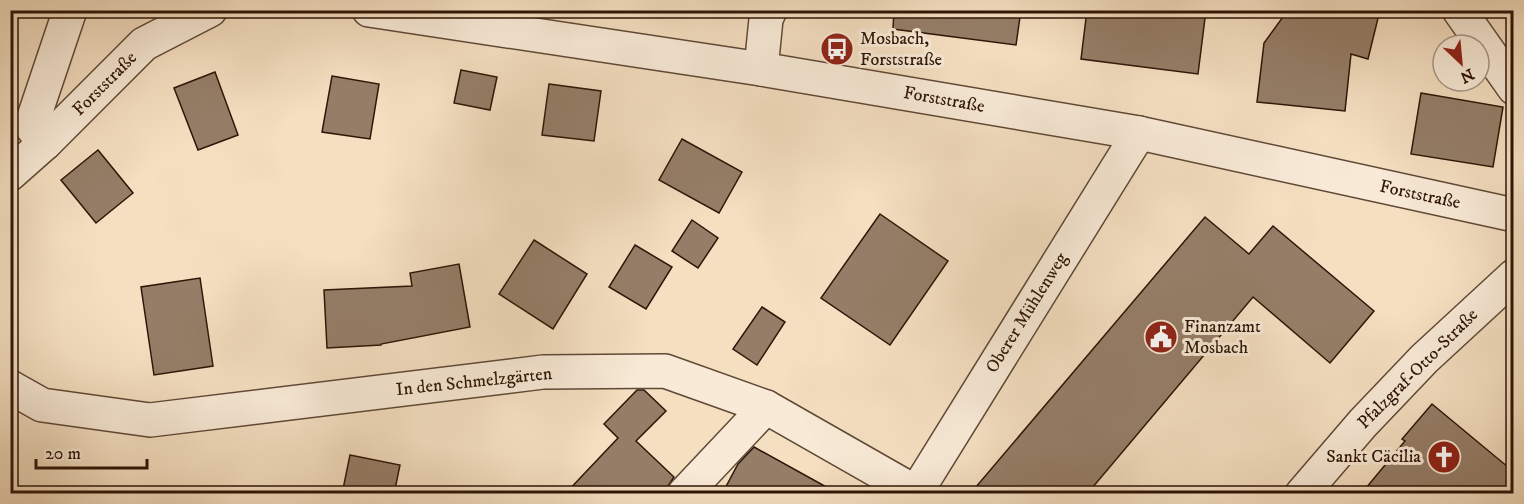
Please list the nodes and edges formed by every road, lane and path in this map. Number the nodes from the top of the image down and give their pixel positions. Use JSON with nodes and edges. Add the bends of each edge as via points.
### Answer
{"nodes":[{"id":1,"x":70,"y":10,"type":"edge"},
{"id":2,"x":210,"y":10,"type":"edge"},
{"id":3,"x":369,"y":10,"type":"edge"},
{"id":4,"x":770,"y":10,"type":"edge"},
{"id":5,"x":1459,"y":10,"type":"edge"},
{"id":6,"x":527,"y":22,"type":"edge"},
{"id":7,"x":761,"y":69,"type":"junction"},
{"id":8,"x":1514,"y":88,"type":"edge"},
{"id":9,"x":1139,"y":133,"type":"junction"},
{"id":10,"x":45,"y":143,"type":"junction"},
{"id":11,"x":10,"y":174,"type":"edge"},
{"id":12,"x":1514,"y":215,"type":"edge"},
{"id":13,"x":1514,"y":276,"type":"edge"},
{"id":14,"x":10,"y":387,"type":"edge"},
{"id":15,"x":766,"y":407,"type":"junction"},
{"id":16,"x":915,"y":493,"type":"edge"},
{"id":17,"x":684,"y":494,"type":"edge"},
{"id":18,"x":1302,"y":494,"type":"edge"}],
"edges":[{"from":1,"to":10,"type":"street","via":[[31,126]]},
{"from":2,"to":10,"type":"street","name":"Forststraße","via":[[144,44]]},
{"from":3,"to":6,"type":"street","name":"Forststraße"},
{"from":4,"to":7,"type":"street"},
{"from":5,"to":8,"type":"street"},
{"from":6,"to":7,"type":"street","name":"Forststraße"},
{"from":7,"to":9,"type":"street","name":"Forststraße"},
{"from":9,"to":12,"type":"street","name":"Forststraße"},
{"from":9,"to":16,"type":"street","name":"Oberer Mühlenweg"},
{"from":10,"to":11,"type":"street","name":"Forststraße"},
{"from":13,"to":18,"type":"street","name":"Pfalzgraf-Otto-Straße","via":[[1424,359]]},
{"from":14,"to":15,"type":"street","name":"In den Schmelzgärten","via":[[42,405],[150,420],[543,372],[665,371]]},
{"from":15,"to":16,"type":"street","name":"In den Schmelzgärten"},
{"from":15,"to":17,"type":"street"}]}
